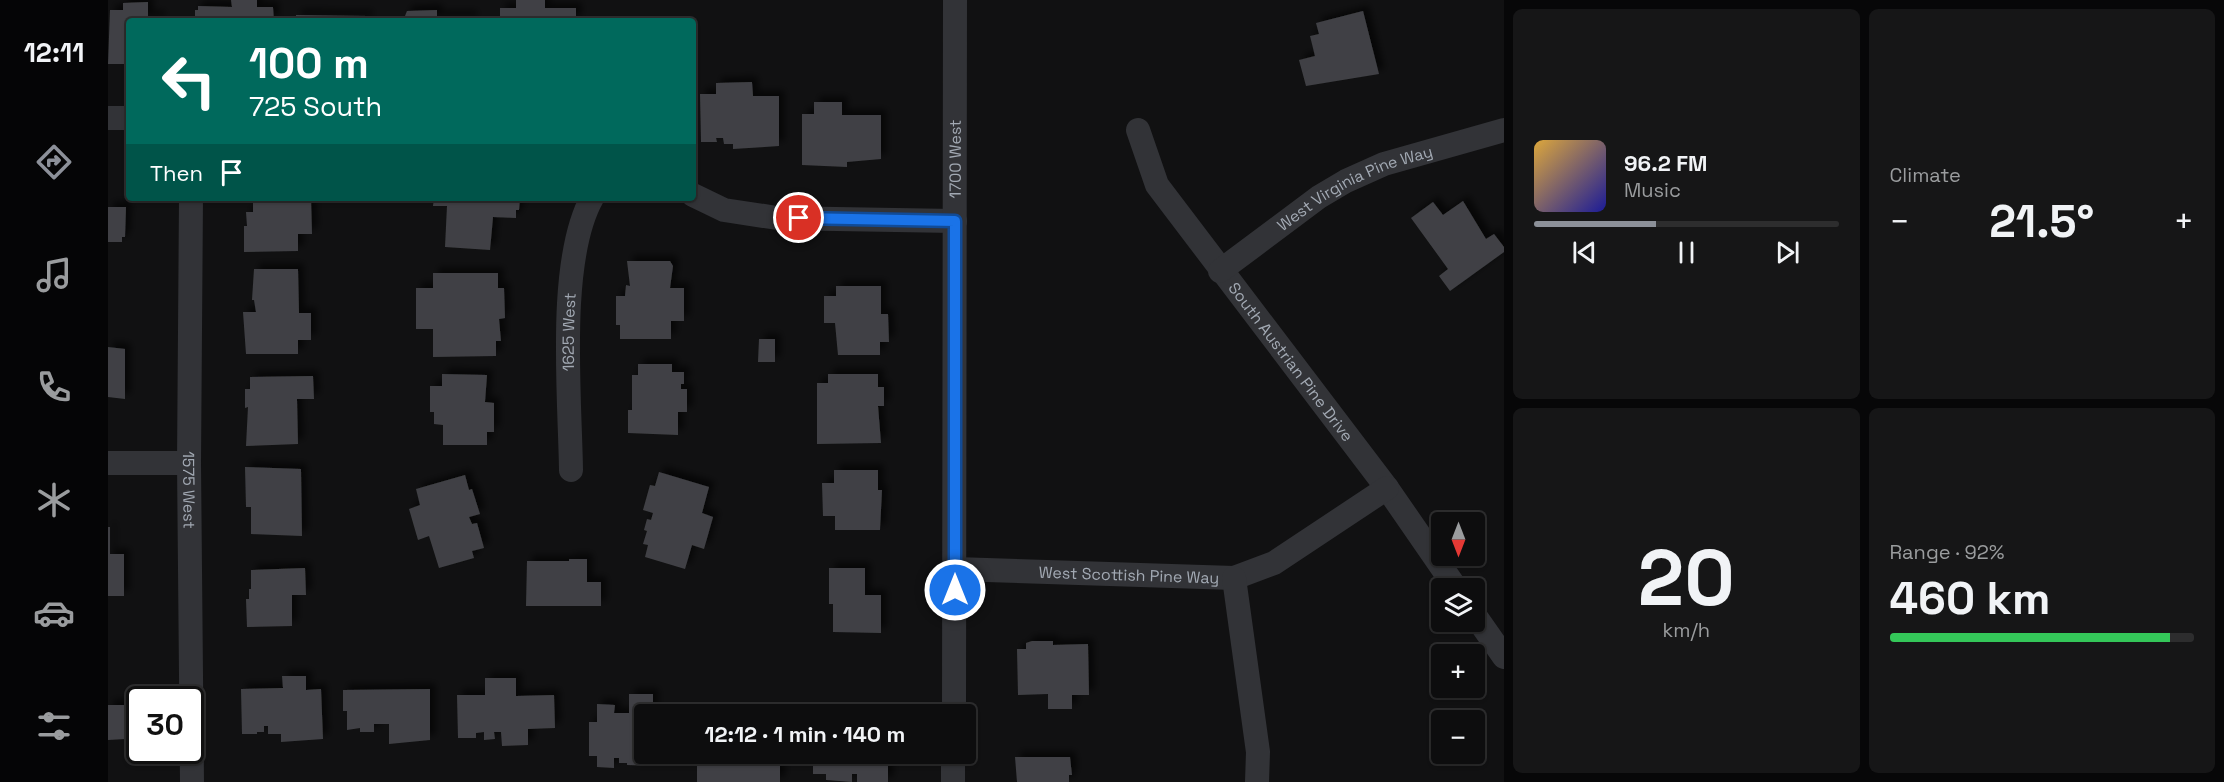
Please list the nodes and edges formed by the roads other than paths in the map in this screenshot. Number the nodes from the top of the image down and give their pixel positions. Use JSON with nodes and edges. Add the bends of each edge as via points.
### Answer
{"nodes":[{"id":1,"x":955,"y":0,"type":"edge"},
{"id":2,"x":108,"y":118,"type":"edge"},
{"id":3,"x":126,"y":118,"type":"edge"},
{"id":4,"x":1138,"y":130,"type":"dead end"},
{"id":5,"x":1504,"y":130,"type":"edge"},
{"id":6,"x":696,"y":196,"type":"edge"},
{"id":7,"x":191,"y":201,"type":"edge"},
{"id":8,"x":591,"y":201,"type":"edge"},
{"id":9,"x":955,"y":221,"type":"junction"},
{"id":10,"x":1220,"y":271,"type":"junction"},
{"id":11,"x":108,"y":463,"type":"edge"},
{"id":12,"x":189,"y":464,"type":"junction"},
{"id":13,"x":571,"y":470,"type":"dead end"},
{"id":14,"x":1387,"y":488,"type":"junction"},
{"id":15,"x":955,"y":569,"type":"junction"},
{"id":16,"x":1234,"y":578,"type":"junction"},
{"id":17,"x":1449,"y":578,"type":"edge"},
{"id":18,"x":1485,"y":630,"type":"edge"},
{"id":19,"x":1504,"y":657,"type":"edge"},
{"id":20,"x":954,"y":704,"type":"edge"},
{"id":21,"x":953,"y":764,"type":"edge"},
{"id":22,"x":192,"y":782,"type":"edge"},
{"id":23,"x":953,"y":782,"type":"edge"},
{"id":24,"x":1257,"y":782,"type":"edge"}],
"edges":[{"from":1,"to":9,"type":"street","name":"1700 West"},
{"from":2,"to":3,"type":"street"},
{"from":4,"to":10,"type":"street","name":"South Austrian Pine Drive","via":[[1157,185]]},
{"from":5,"to":10,"type":"street","name":"West Virginia Pine Way","via":[[1384,164],[1346,181]]},
{"from":6,"to":9,"type":"street","via":[[724,210],[777,218]]},
{"from":7,"to":12,"type":"street","name":"1575 West"},
{"from":8,"to":13,"type":"street","name":"1625 West","via":[[575,251],[569,302]]},
{"from":9,"to":15,"type":"street","name":"1700 West"},
{"from":10,"to":14,"type":"street","name":"South Austrian Pine Drive"},
{"from":11,"to":12,"type":"street"},
{"from":12,"to":22,"type":"street","name":"1575 West"},
{"from":14,"to":16,"type":"street","name":"West Scottish Pine Way","via":[[1274,562]]},
{"from":14,"to":17,"type":"street","name":"South Austrian Pine Drive"},
{"from":15,"to":16,"type":"street","name":"West Scottish Pine Way"},
{"from":15,"to":20,"type":"street","name":"1700 West"},
{"from":16,"to":24,"type":"street","via":[[1258,752]]},
{"from":18,"to":19,"type":"street"},
{"from":21,"to":23,"type":"street"}]}
